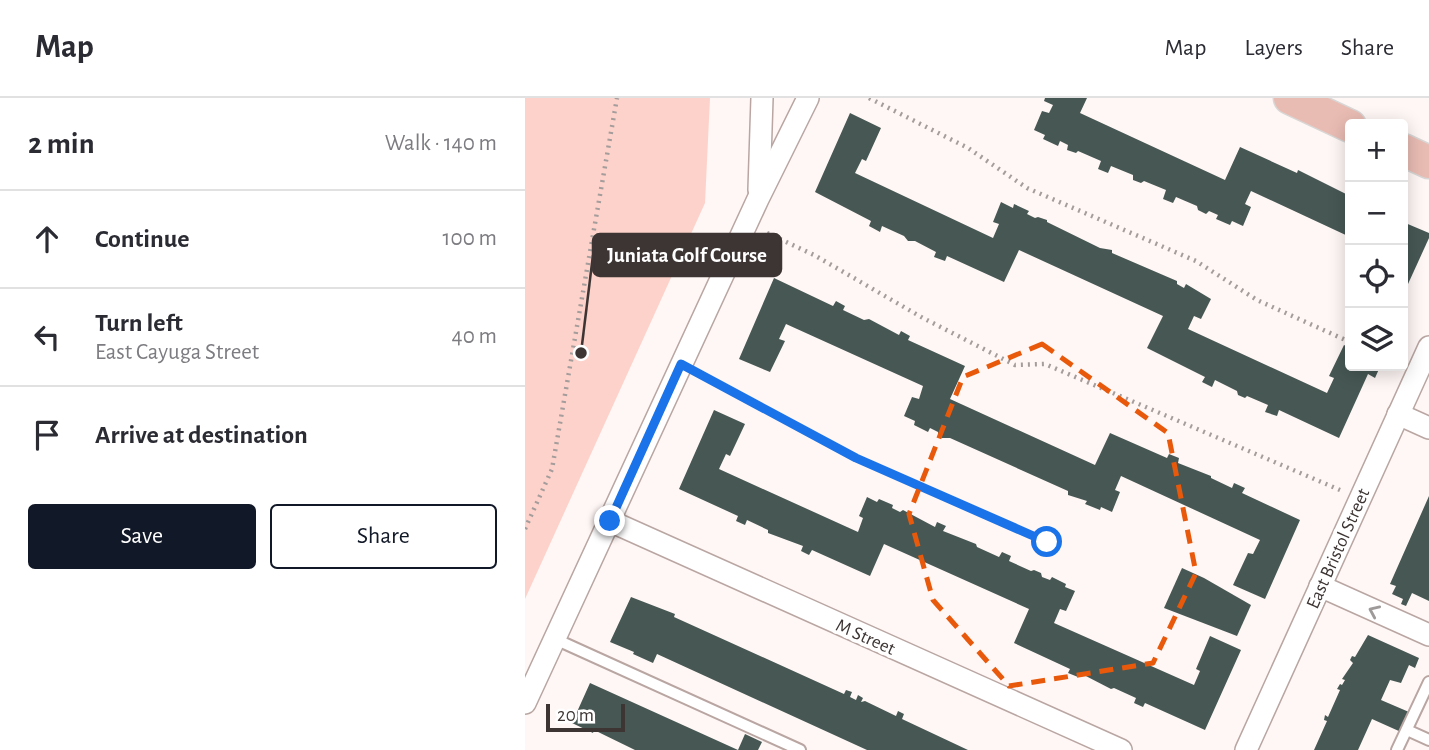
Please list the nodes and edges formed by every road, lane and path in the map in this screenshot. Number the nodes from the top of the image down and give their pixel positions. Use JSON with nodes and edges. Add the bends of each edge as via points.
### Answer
{"nodes":[{"id":1,"x":617,"y":98,"type":"edge"},
{"id":2,"x":762,"y":98,"type":"edge"},
{"id":3,"x":808,"y":98,"type":"edge"},
{"id":4,"x":869,"y":98,"type":"edge"},
{"id":5,"x":1290,"y":98,"type":"edge"},
{"id":6,"x":1345,"y":124,"type":"edge"},
{"id":7,"x":1408,"y":152,"type":"edge"},
{"id":8,"x":1429,"y":162,"type":"edge"},
{"id":9,"x":758,"y":199,"type":"junction"},
{"id":10,"x":748,"y":223,"type":"junction"},
{"id":11,"x":1345,"y":340,"type":"edge"},
{"id":12,"x":1429,"y":347,"type":"edge"},
{"id":13,"x":681,"y":364,"type":"junction"},
{"id":14,"x":1398,"y":414,"type":"junction"},
{"id":15,"x":1429,"y":428,"type":"edge"},
{"id":16,"x":1360,"y":498,"type":"junction"},
{"id":17,"x":610,"y":521,"type":"junction"},
{"id":18,"x":525,"y":529,"type":"edge"},
{"id":19,"x":1047,"y":542,"type":"dead end"},
{"id":20,"x":1320,"y":586,"type":"junction"},
{"id":21,"x":1429,"y":635,"type":"edge"},
{"id":22,"x":555,"y":639,"type":"junction"},
{"id":23,"x":1429,"y":682,"type":"edge"},
{"id":24,"x":525,"y":703,"type":"edge"},
{"id":25,"x":1406,"y":730,"type":"junction"},
{"id":26,"x":1429,"y":740,"type":"edge"},
{"id":27,"x":800,"y":750,"type":"edge"},
{"id":28,"x":1121,"y":750,"type":"edge"},
{"id":29,"x":1247,"y":750,"type":"edge"},
{"id":30,"x":1397,"y":750,"type":"edge"}],
"edges":[{"from":1,"to":18,"type":"path","via":[[552,469]]},
{"from":2,"to":9,"type":"street"},
{"from":3,"to":9,"type":"street"},
{"from":4,"to":11,"type":"path","via":[[968,148],[1027,188],[1196,261],[1257,300]]},
{"from":5,"to":6,"type":"main road"},
{"from":7,"to":8,"type":"main road"},
{"from":9,"to":10,"type":"street"},
{"from":10,"to":13,"type":"street"},
{"from":10,"to":16,"type":"path","via":[[1015,365],[1045,364]]},
{"from":12,"to":14,"type":"street","name":"East Bristol Street"},
{"from":13,"to":17,"type":"street"},
{"from":13,"to":19,"type":"path","via":[[856,458]]},
{"from":14,"to":15,"type":"street"},
{"from":14,"to":16,"type":"street","name":"East Bristol Street"},
{"from":16,"to":20,"type":"street","name":"East Bristol Street"},
{"from":17,"to":22,"type":"street"},
{"from":17,"to":28,"type":"street","name":"M Street"},
{"from":21,"to":20,"type":"street","one_way":true},
{"from":20,"to":29,"type":"street","name":"East Bristol Street"},
{"from":22,"to":24,"type":"street"},
{"from":22,"to":27,"type":"lane"},
{"from":23,"to":25,"type":"lane"},
{"from":25,"to":26,"type":"lane"},
{"from":25,"to":30,"type":"lane"}]}
